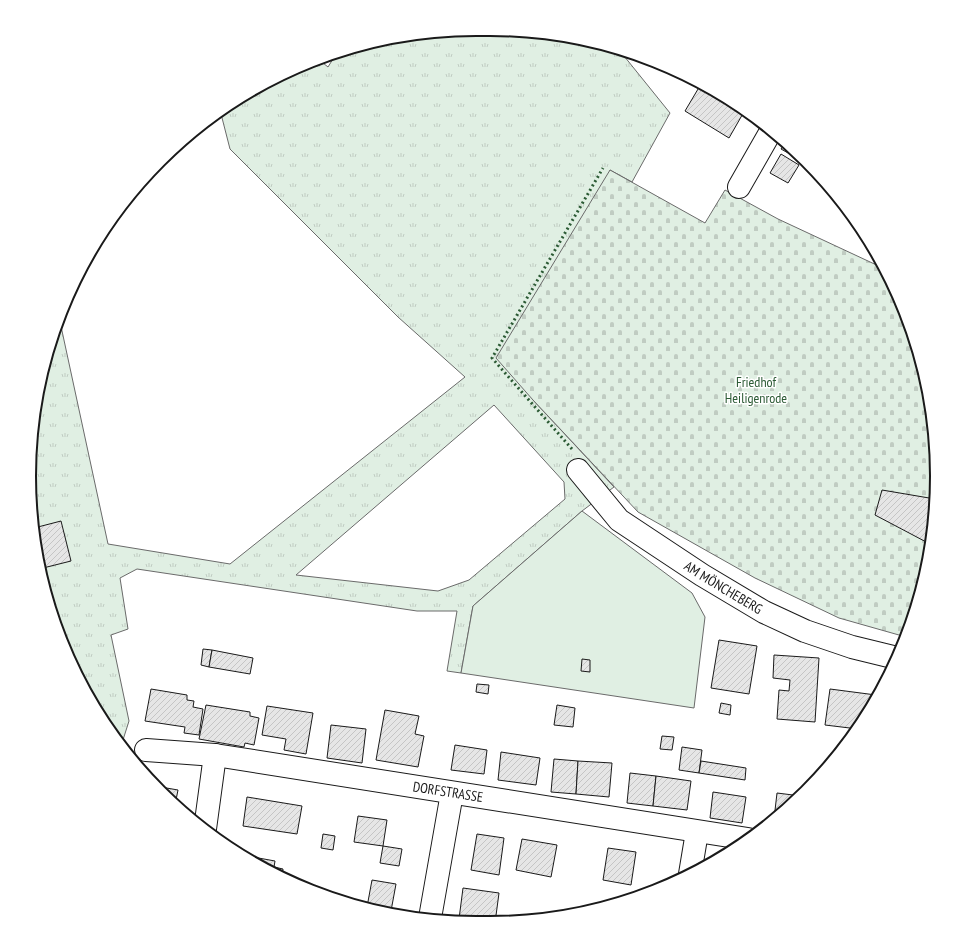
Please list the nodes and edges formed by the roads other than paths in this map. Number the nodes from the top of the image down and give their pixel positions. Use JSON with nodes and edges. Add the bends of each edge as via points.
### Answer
{"nodes":[{"id":1,"x":768,"y":136,"type":"edge"},
{"id":2,"x":739,"y":187,"type":"dead end"},
{"id":3,"x":578,"y":470,"type":"dead end"},
{"id":4,"x":891,"y":657,"type":"edge"},
{"id":5,"x":146,"y":750,"type":"dead end"},
{"id":6,"x":215,"y":755,"type":"junction"},
{"id":7,"x":452,"y":793,"type":"junction"},
{"id":8,"x":206,"y":823,"type":"edge"},
{"id":9,"x":697,"y":832,"type":"junction"},
{"id":10,"x":740,"y":838,"type":"edge"},
{"id":11,"x":691,"y":868,"type":"edge"},
{"id":12,"x":431,"y":913,"type":"edge"}],
"edges":[{"from":1,"to":2,"type":"street"},
{"from":3,"to":4,"type":"street","name":"AM MÖNCHEBERG","via":[[619,520],[702,576],[764,612],[805,630],[852,647]]},
{"from":5,"to":6,"type":"street","name":"DORFSTRASSE"},
{"from":6,"to":7,"type":"street","name":"DORFSTRASSE"},
{"from":6,"to":8,"type":"street"},
{"from":7,"to":9,"type":"street","name":"DORFSTRASSE"},
{"from":7,"to":12,"type":"street"},
{"from":9,"to":10,"type":"street","name":"DORFSTRASSE"},
{"from":9,"to":11,"type":"street"}]}
